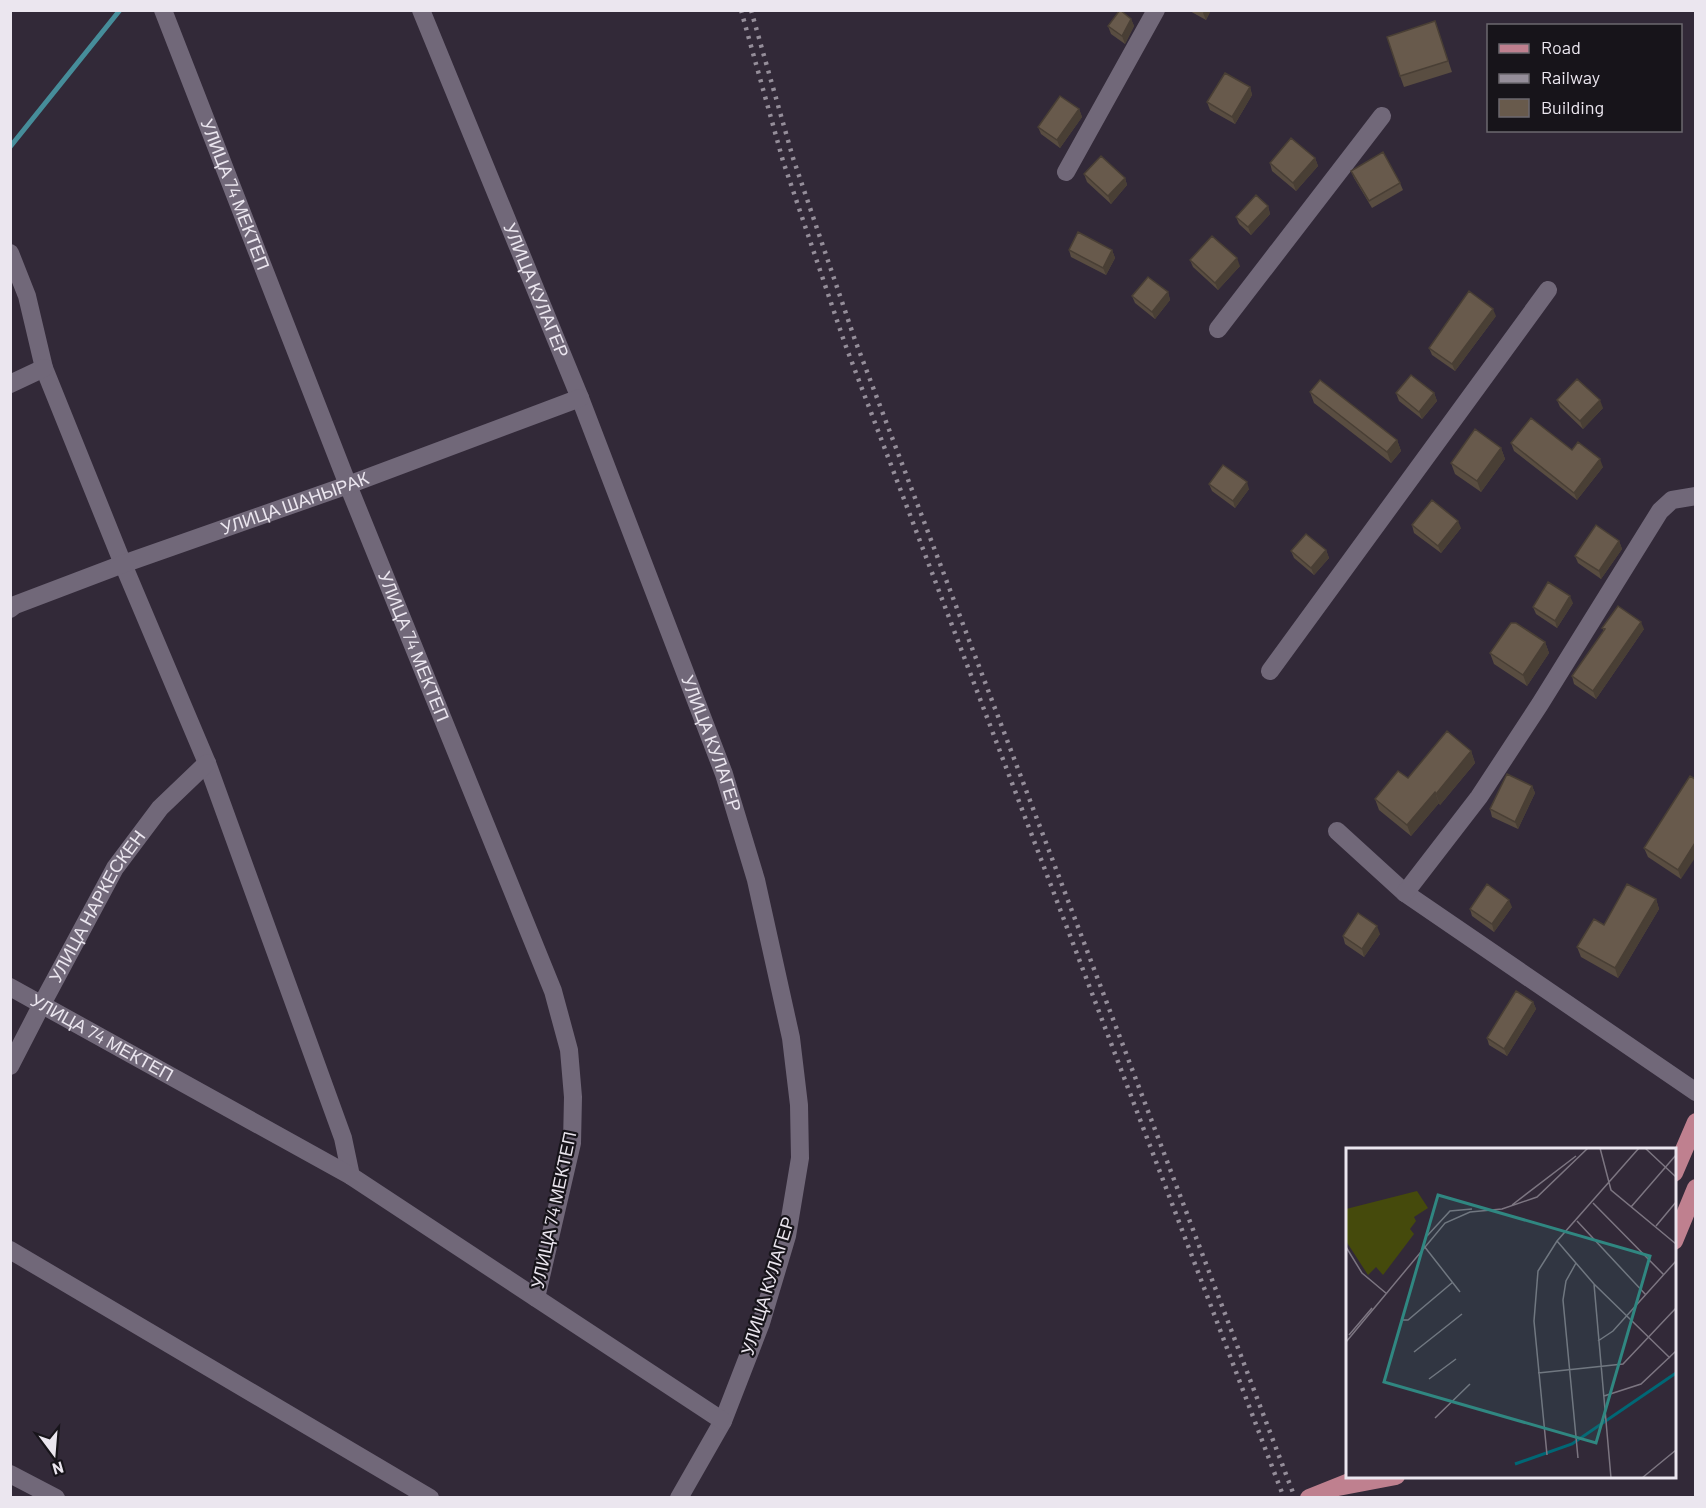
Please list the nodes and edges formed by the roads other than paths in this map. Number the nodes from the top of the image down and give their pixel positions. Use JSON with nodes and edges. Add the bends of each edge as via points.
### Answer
{"nodes":[{"id":1,"x":163,"y":10,"type":"edge"},
{"id":2,"x":421,"y":10,"type":"edge"},
{"id":3,"x":1156,"y":10,"type":"edge"},
{"id":4,"x":1382,"y":116,"type":"dead end"},
{"id":5,"x":1066,"y":172,"type":"dead end"},
{"id":6,"x":10,"y":253,"type":"edge"},
{"id":7,"x":1548,"y":290,"type":"dead end"},
{"id":8,"x":1218,"y":329,"type":"dead end"},
{"id":9,"x":44,"y":368,"type":"junction"},
{"id":10,"x":10,"y":384,"type":"edge"},
{"id":11,"x":580,"y":398,"type":"junction"},
{"id":12,"x":348,"y":485,"type":"junction"},
{"id":13,"x":1695,"y":496,"type":"edge"},
{"id":14,"x":123,"y":564,"type":"junction"},
{"id":15,"x":10,"y":609,"type":"edge"},
{"id":16,"x":1270,"y":671,"type":"dead end"},
{"id":17,"x":207,"y":763,"type":"junction"},
{"id":18,"x":1336,"y":831,"type":"dead end"},
{"id":19,"x":1405,"y":893,"type":"junction"},
{"id":20,"x":10,"y":987,"type":"edge"},
{"id":21,"x":42,"y":1004,"type":"junction"},
{"id":22,"x":10,"y":1066,"type":"edge"},
{"id":23,"x":1695,"y":1092,"type":"edge"},
{"id":24,"x":1695,"y":1122,"type":"edge"},
{"id":25,"x":1676,"y":1168,"type":"edge"},
{"id":26,"x":351,"y":1176,"type":"junction"},
{"id":27,"x":1695,"y":1188,"type":"edge"},
{"id":28,"x":1676,"y":1236,"type":"edge"},
{"id":29,"x":10,"y":1250,"type":"edge"},
{"id":30,"x":536,"y":1298,"type":"junction"},
{"id":31,"x":723,"y":1421,"type":"junction"},
{"id":32,"x":10,"y":1474,"type":"edge"},
{"id":33,"x":1356,"y":1478,"type":"edge"},
{"id":34,"x":1384,"y":1478,"type":"edge"},
{"id":35,"x":1338,"y":1486,"type":"junction"},
{"id":36,"x":56,"y":1497,"type":"edge"},
{"id":37,"x":430,"y":1497,"type":"edge"},
{"id":38,"x":680,"y":1497,"type":"edge"},
{"id":39,"x":1309,"y":1497,"type":"edge"}],
"edges":[{"from":1,"to":12,"type":"street","name":"УЛИЦА 74 МЕКТЕП"},
{"from":2,"to":11,"type":"street","name":"УЛИЦА КУЛАГЕР"},
{"from":3,"to":5,"type":"street"},
{"from":4,"to":8,"type":"street"},
{"from":6,"to":9,"type":"street","via":[[27,296]]},
{"from":7,"to":16,"type":"street"},
{"from":9,"to":10,"type":"street"},
{"from":9,"to":14,"type":"street"},
{"from":11,"to":12,"type":"street","name":"УЛИЦА ШАНЫРАК"},
{"from":11,"to":31,"type":"street","name":"УЛИЦА КУЛАГЕР","via":[[724,774],[756,880],[791,1038],[800,1158],[787,1236],[761,1323]]},
{"from":12,"to":14,"type":"street","name":"УЛИЦА ШАНЫРАК"},
{"from":12,"to":30,"type":"street","name":"УЛИЦА 74 МЕКТЕП","via":[[553,991],[569,1050],[572,1143]]},
{"from":13,"to":19,"type":"street","via":[[1672,500],[1660,511],[1479,797]]},
{"from":14,"to":15,"type":"street","name":"УЛИЦА ШАНЫРАК"},
{"from":14,"to":17,"type":"street"},
{"from":17,"to":21,"type":"street","name":"УЛИЦА НАРКЕСКЕН","via":[[160,808],[115,868]]},
{"from":17,"to":26,"type":"street","via":[[344,1138]]},
{"from":18,"to":19,"type":"street"},
{"from":19,"to":23,"type":"street"},
{"from":20,"to":21,"type":"street","name":"УЛИЦА 74 МЕКТЕП"},
{"from":21,"to":22,"type":"street","name":"УЛИЦА НАРКЕСКЕН"},
{"from":21,"to":26,"type":"street","name":"УЛИЦА 74 МЕКТЕП"},
{"from":24,"to":25,"type":"main road"},
{"from":26,"to":30,"type":"street","name":"УЛИЦА 74 МЕКТЕП"},
{"from":27,"to":28,"type":"main road"},
{"from":29,"to":37,"type":"street"},
{"from":30,"to":31,"type":"street","name":"УЛИЦА 74 МЕКТЕП"},
{"from":31,"to":38,"type":"street","name":"УЛИЦА КУЛАГЕР"},
{"from":32,"to":36,"type":"street"},
{"from":33,"to":35,"type":"main road"},
{"from":34,"to":35,"type":"main road"},
{"from":35,"to":39,"type":"main road"}]}
